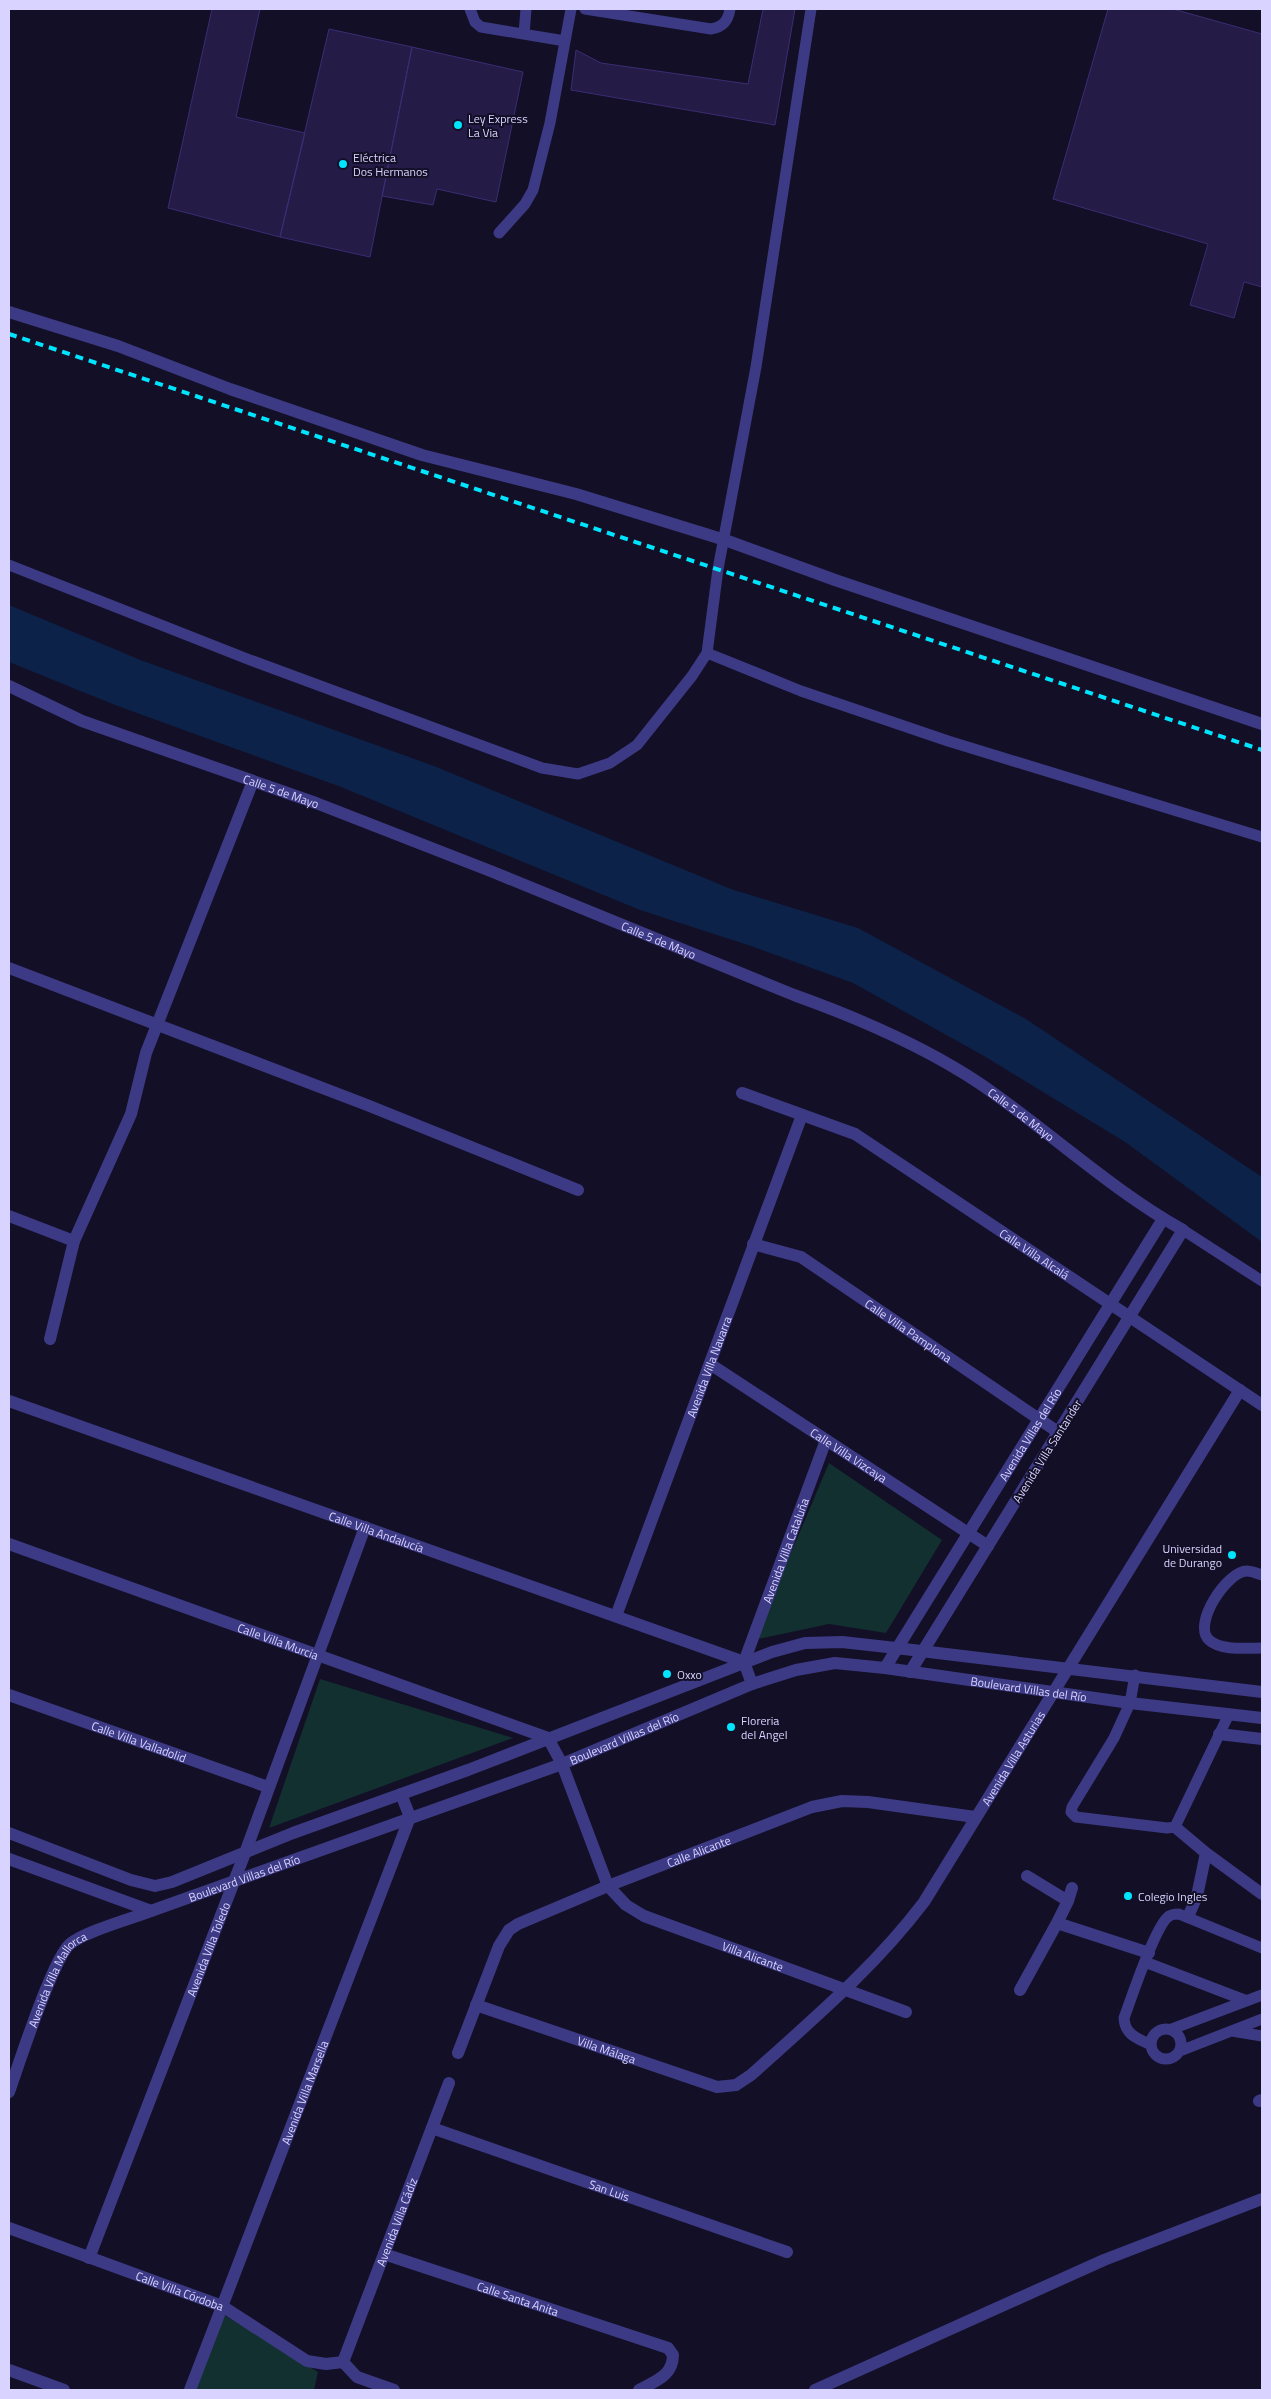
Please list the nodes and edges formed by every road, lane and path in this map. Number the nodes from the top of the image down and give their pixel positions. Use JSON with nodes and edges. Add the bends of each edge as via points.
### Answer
{"nodes":[{"id":1,"x":470,"y":9,"type":"edge"},
{"id":2,"x":526,"y":9,"type":"edge"},
{"id":3,"x":570,"y":9,"type":"edge"},
{"id":4,"x":585,"y":9,"type":"edge"},
{"id":5,"x":730,"y":9,"type":"edge"},
{"id":6,"x":811,"y":9,"type":"edge"},
{"id":7,"x":601,"y":10,"type":"edge"},
{"id":8,"x":524,"y":34,"type":"junction"},
{"id":9,"x":565,"y":41,"type":"junction"},
{"id":10,"x":499,"y":233,"type":"dead end"},
{"id":11,"x":9,"y":312,"type":"edge"},
{"id":12,"x":726,"y":540,"type":"junction"},
{"id":13,"x":9,"y":564,"type":"edge"},
{"id":14,"x":707,"y":653,"type":"junction"},
{"id":15,"x":9,"y":686,"type":"edge"},
{"id":16,"x":1262,"y":724,"type":"edge"},
{"id":17,"x":253,"y":780,"type":"junction"},
{"id":18,"x":1262,"y":837,"type":"edge"},
{"id":19,"x":9,"y":968,"type":"edge"},
{"id":20,"x":158,"y":1026,"type":"junction"},
{"id":21,"x":742,"y":1093,"type":"dead end"},
{"id":22,"x":802,"y":1115,"type":"junction"},
{"id":23,"x":578,"y":1190,"type":"dead end"},
{"id":24,"x":9,"y":1216,"type":"edge"},
{"id":25,"x":1163,"y":1219,"type":"junction"},
{"id":26,"x":1183,"y":1230,"type":"junction"},
{"id":27,"x":74,"y":1241,"type":"junction"},
{"id":28,"x":753,"y":1244,"type":"junction"},
{"id":29,"x":1262,"y":1281,"type":"edge"},
{"id":30,"x":1110,"y":1304,"type":"junction"},
{"id":31,"x":1130,"y":1317,"type":"junction"},
{"id":32,"x":50,"y":1339,"type":"dead end"},
{"id":33,"x":710,"y":1364,"type":"junction"},
{"id":34,"x":1240,"y":1390,"type":"junction"},
{"id":35,"x":9,"y":1401,"type":"edge"},
{"id":36,"x":1262,"y":1405,"type":"edge"},
{"id":37,"x":1038,"y":1419,"type":"junction"},
{"id":38,"x":1058,"y":1432,"type":"junction"},
{"id":39,"x":826,"y":1440,"type":"junction"},
{"id":40,"x":365,"y":1527,"type":"junction"},
{"id":41,"x":968,"y":1532,"type":"junction"},
{"id":42,"x":9,"y":1544,"type":"edge"},
{"id":43,"x":988,"y":1546,"type":"junction"},
{"id":44,"x":1262,"y":1575,"type":"edge"},
{"id":45,"x":616,"y":1616,"type":"junction"},
{"id":46,"x":896,"y":1648,"type":"junction"},
{"id":47,"x":1262,"y":1648,"type":"edge"},
{"id":48,"x":923,"y":1651,"type":"junction"},
{"id":49,"x":319,"y":1655,"type":"junction"},
{"id":50,"x":744,"y":1662,"type":"junction"},
{"id":51,"x":885,"y":1668,"type":"junction"},
{"id":52,"x":1066,"y":1668,"type":"junction"},
{"id":53,"x":910,"y":1672,"type":"junction"},
{"id":54,"x":1135,"y":1676,"type":"junction"},
{"id":55,"x":752,"y":1684,"type":"junction"},
{"id":56,"x":1262,"y":1692,"type":"edge"},
{"id":57,"x":1051,"y":1693,"type":"junction"},
{"id":58,"x":9,"y":1695,"type":"edge"},
{"id":59,"x":1130,"y":1703,"type":"junction"},
{"id":60,"x":1229,"y":1714,"type":"junction"},
{"id":61,"x":1262,"y":1718,"type":"edge"},
{"id":62,"x":1219,"y":1734,"type":"junction"},
{"id":63,"x":548,"y":1738,"type":"junction"},
{"id":64,"x":1262,"y":1739,"type":"edge"},
{"id":65,"x":562,"y":1764,"type":"junction"},
{"id":66,"x":268,"y":1787,"type":"junction"},
{"id":67,"x":401,"y":1794,"type":"junction"},
{"id":68,"x":410,"y":1817,"type":"junction"},
{"id":69,"x":975,"y":1817,"type":"junction"},
{"id":70,"x":1174,"y":1827,"type":"junction"},
{"id":71,"x":9,"y":1833,"type":"edge"},
{"id":72,"x":245,"y":1853,"type":"junction"},
{"id":73,"x":1206,"y":1853,"type":"junction"},
{"id":74,"x":9,"y":1860,"type":"edge"},
{"id":75,"x":1027,"y":1876,"type":"dead end"},
{"id":76,"x":233,"y":1881,"type":"junction"},
{"id":77,"x":608,"y":1886,"type":"junction"},
{"id":78,"x":1072,"y":1888,"type":"dead end"},
{"id":79,"x":1262,"y":1894,"type":"edge"},
{"id":80,"x":1068,"y":1901,"type":"junction"},
{"id":81,"x":152,"y":1911,"type":"junction"},
{"id":82,"x":1188,"y":1917,"type":"junction"},
{"id":83,"x":1057,"y":1923,"type":"junction"},
{"id":84,"x":1262,"y":1948,"type":"edge"},
{"id":85,"x":1147,"y":1958,"type":"junction"},
{"id":86,"x":846,"y":1990,"type":"junction"},
{"id":87,"x":1020,"y":1990,"type":"dead end"},
{"id":88,"x":1262,"y":1996,"type":"edge"},
{"id":89,"x":1247,"y":2001,"type":"junction"},
{"id":90,"x":476,"y":2005,"type":"junction"},
{"id":91,"x":906,"y":2012,"type":"dead end"},
{"id":92,"x":1262,"y":2019,"type":"edge"},
{"id":93,"x":1172,"y":2029,"type":"junction"},
{"id":94,"x":1232,"y":2031,"type":"junction"},
{"id":95,"x":1262,"y":2036,"type":"edge"},
{"id":96,"x":1151,"y":2045,"type":"junction"},
{"id":97,"x":1180,"y":2051,"type":"junction"},
{"id":98,"x":458,"y":2053,"type":"dead end"},
{"id":99,"x":449,"y":2082,"type":"dead end"},
{"id":100,"x":736,"y":2085,"type":"joint"},
{"id":101,"x":9,"y":2092,"type":"edge"},
{"id":102,"x":432,"y":2128,"type":"junction"},
{"id":103,"x":1262,"y":2199,"type":"edge"},
{"id":104,"x":9,"y":2228,"type":"edge"},
{"id":105,"x":787,"y":2252,"type":"dead end"},
{"id":106,"x":384,"y":2254,"type":"junction"},
{"id":107,"x":89,"y":2258,"type":"junction"},
{"id":108,"x":222,"y":2306,"type":"junction"},
{"id":109,"x":343,"y":2362,"type":"junction"},
{"id":110,"x":9,"y":2370,"type":"edge"},
{"id":111,"x":51,"y":2388,"type":"edge"},
{"id":112,"x":64,"y":2390,"type":"edge"},
{"id":113,"x":190,"y":2390,"type":"edge"},
{"id":114,"x":394,"y":2390,"type":"edge"},
{"id":115,"x":639,"y":2390,"type":"edge"},
{"id":116,"x":815,"y":2390,"type":"edge"}],
"edges":[{"from":1,"to":8,"type":"lane","via":[[475,22],[481,27]]},
{"from":2,"to":8,"type":"lane"},
{"from":3,"to":9,"type":"lane"},
{"from":4,"to":7,"type":"lane"},
{"from":5,"to":7,"type":"lane","via":[[726,21],[719,28],[711,29]]},
{"from":6,"to":12,"type":"lane"},
{"from":8,"to":9,"type":"lane"},
{"from":9,"to":10,"type":"lane","via":[[550,123],[533,190]]},
{"from":11,"to":12,"type":"street","via":[[118,346],[422,455],[576,494]]},
{"from":12,"to":14,"type":"lane","via":[[718,569]]},
{"from":12,"to":16,"type":"street"},
{"from":13,"to":14,"type":"lane","via":[[250,660],[533,765],[578,774],[610,763],[637,745]]},
{"from":14,"to":18,"type":"lane","via":[[802,691],[948,741]]},
{"from":15,"to":17,"type":"street","name":"Calle 5 de Mayo","via":[[82,721]]},
{"from":17,"to":20,"type":"street"},
{"from":17,"to":25,"type":"street","name":"Calle 5 de Mayo","via":[[493,872],[842,1012],[911,1043],[979,1083]]},
{"from":19,"to":20,"type":"street"},
{"from":20,"to":23,"type":"street","via":[[368,1105]]},
{"from":20,"to":27,"type":"street","via":[[146,1053],[131,1114]]},
{"from":21,"to":22,"type":"street","name":"Calle Villa Alcalá"},
{"from":22,"to":28,"type":"street","name":"Avenida Villa Navarra"},
{"from":22,"to":30,"type":"street","name":"Calle Villa Alcalá","via":[[855,1134]]},
{"from":24,"to":27,"type":"street"},
{"from":25,"to":26,"type":"street","name":"Calle 5 de Mayo"},
{"from":25,"to":30,"type":"street","name":"Avenida Villas del Río"},
{"from":26,"to":29,"type":"lane","name":"Calle 5 de Mayo"},
{"from":26,"to":31,"type":"street","name":"Avenida Villa Santander"},
{"from":27,"to":32,"type":"street"},
{"from":28,"to":33,"type":"street","name":"Avenida Villa Navarra"},
{"from":28,"to":37,"type":"street","name":"Calle Villa Pamplona","via":[[801,1257]]},
{"from":30,"to":31,"type":"street","name":"Calle Villa Alcalá"},
{"from":30,"to":37,"type":"street","name":"Avenida Villas del Río"},
{"from":31,"to":34,"type":"street","name":"Calle Villa Alcalá"},
{"from":31,"to":38,"type":"street","name":"Avenida Villa Santander"},
{"from":33,"to":39,"type":"street","name":"Calle Villa Vizcaya"},
{"from":33,"to":45,"type":"street","name":"Avenida Villa Navarra"},
{"from":34,"to":36,"type":"street","name":"Calle Villa Alcalá"},
{"from":34,"to":52,"type":"street","name":"Avenida Villa Asturias"},
{"from":35,"to":40,"type":"street","name":"Calle Villa Andalucía"},
{"from":37,"to":38,"type":"street","name":"Calle Villa Pamplona"},
{"from":37,"to":41,"type":"street","name":"Avenida Villas del Río"},
{"from":38,"to":43,"type":"street","name":"Avenida Villa Santander"},
{"from":39,"to":41,"type":"street","name":"Calle Villa Vizcaya"},
{"from":39,"to":50,"type":"street","name":"Avenida Villa Cataluña"},
{"from":40,"to":45,"type":"street","name":"Calle Villa Andalucía"},
{"from":40,"to":49,"type":"street","name":"Avenida Villa Toledo"},
{"from":41,"to":43,"type":"street","name":"Calle Villa Vizcaya"},
{"from":41,"to":46,"type":"street","name":"Avenida Villas del Río"},
{"from":42,"to":49,"type":"street","name":"Calle Villa Murcia"},
{"from":43,"to":48,"type":"street","name":"Avenida Villa Santander"},
{"from":44,"to":47,"type":"lane","via":[[1247,1571],[1234,1575],[1214,1600],[1205,1618],[1204,1630],[1208,1639],[1217,1644]]},
{"from":45,"to":50,"type":"street","name":"Calle Villa Andalucía"},
{"from":46,"to":48,"type":"street","name":"Boulevard Villas del Río"},
{"from":46,"to":50,"type":"street","name":"Boulevard Villas del Río","via":[[842,1642],[805,1643]]},
{"from":46,"to":51,"type":"street","name":"Avenida Villas del Río"},
{"from":48,"to":52,"type":"street","name":"Boulevard Villas del Río"},
{"from":48,"to":53,"type":"street","name":"Avenida Villa Santander"},
{"from":49,"to":63,"type":"street","name":"Calle Villa Murcia"},
{"from":49,"to":66,"type":"street","name":"Avenida Villa Toledo"},
{"from":50,"to":55,"type":"street"},
{"from":50,"to":63,"type":"street","name":"Boulevard Villas del Río"},
{"from":51,"to":53,"type":"street","name":"Boulevard Villas del Río"},
{"from":51,"to":55,"type":"street","name":"Boulevard Villas del Río","via":[[835,1663],[796,1670]]},
{"from":52,"to":54,"type":"street","name":"Boulevard Villas del Río"},
{"from":52,"to":57,"type":"street","name":"Avenida Villa Asturias"},
{"from":53,"to":57,"type":"street","name":"Boulevard Villas del Río"},
{"from":54,"to":56,"type":"street","name":"Boulevard Villas del Río"},
{"from":54,"to":59,"type":"lane"},
{"from":55,"to":65,"type":"street","name":"Boulevard Villas del Río"},
{"from":57,"to":59,"type":"street","name":"Boulevard Villas del Río"},
{"from":57,"to":69,"type":"street","name":"Avenida Villa Asturias"},
{"from":58,"to":66,"type":"street","name":"Calle Villa Valladolid"},
{"from":59,"to":60,"type":"street","name":"Boulevard Villas del Río"},
{"from":59,"to":70,"type":"lane","via":[[1114,1738],[1071,1812],[1076,1817]]},
{"from":60,"to":61,"type":"street","name":"Boulevard Villas del Río"},
{"from":60,"to":62,"type":"lane"},
{"from":62,"to":64,"type":"street"},
{"from":62,"to":70,"type":"lane"},
{"from":63,"to":65,"type":"street"},
{"from":63,"to":67,"type":"street","name":"Boulevard Villas del Río"},
{"from":65,"to":68,"type":"street","name":"Boulevard Villas del Río"},
{"from":65,"to":77,"type":"street"},
{"from":66,"to":72,"type":"street","name":"Avenida Villa Toledo"},
{"from":67,"to":68,"type":"street"},
{"from":67,"to":72,"type":"street","name":"Boulevard Villas del Río"},
{"from":68,"to":76,"type":"street","name":"Boulevard Villas del Río"},
{"from":68,"to":108,"type":"street","name":"Avenida Villa Marsella"},
{"from":69,"to":77,"type":"street","name":"Calle Alicante","via":[[842,1801],[812,1808]]},
{"from":69,"to":86,"type":"street","name":"Avenida Villa Asturias","via":[[897,1938]]},
{"from":70,"to":73,"type":"street"},
{"from":71,"to":72,"type":"street","name":"Boulevard Villas del Río","via":[[131,1880],[155,1886]]},
{"from":72,"to":76,"type":"street","name":"Avenida Villa Toledo"},
{"from":73,"to":79,"type":"street"},
{"from":73,"to":82,"type":"street","via":[[1197,1896]]},
{"from":74,"to":81,"type":"street"},
{"from":75,"to":80,"type":"street"},
{"from":76,"to":81,"type":"street","name":"Boulevard Villas del Río"},
{"from":76,"to":107,"type":"street","name":"Avenida Villa Toledo"},
{"from":77,"to":86,"type":"street","name":"Villa Alicante","via":[[626,1905],[644,1916]]},
{"from":77,"to":90,"type":"street","name":"Calle Alicante","via":[[509,1930],[499,1946]]},
{"from":78,"to":80,"type":"street"},
{"from":80,"to":83,"type":"street"},
{"from":81,"to":101,"type":"street","name":"Avenida Villa Mallorca","via":[[70,1945],[55,1971]]},
{"from":82,"to":84,"type":"lane"},
{"from":82,"to":85,"type":"lane","via":[[1170,1915]]},
{"from":83,"to":85,"type":"street"},
{"from":83,"to":87,"type":"street"},
{"from":85,"to":89,"type":"lane"},
{"from":85,"to":96,"type":"lane","via":[[1124,2018],[1124,2026],[1130,2035]]},
{"from":86,"to":91,"type":"street","name":"Villa Alicante"},
{"from":86,"to":100,"type":"street","name":"Avenida Villa Asturias","via":[[751,2076]]},
{"from":88,"to":89,"type":"lane"},
{"from":89,"to":93,"type":"lane"},
{"from":90,"to":98,"type":"street"},
{"from":90,"to":100,"type":"street","name":"Villa Málaga","via":[[717,2087]]},
{"from":92,"to":94,"type":"lane"},
{"from":93,"to":96,"type":"lane","via":[[1160,2029],[1151,2039]]},
{"from":93,"to":97,"type":"lane","via":[[1181,2039]]},
{"from":94,"to":95,"type":"lane"},
{"from":94,"to":97,"type":"lane"},
{"from":96,"to":97,"type":"lane","via":[[1153,2052],[1163,2059],[1170,2059]]},
{"from":99,"to":102,"type":"street","name":"Avenida Villa Cádiz"},
{"from":102,"to":105,"type":"street","name":"San Luis"},
{"from":102,"to":106,"type":"street","name":"Avenida Villa Cádiz"},
{"from":103,"to":116,"type":"street","via":[[1104,2260]]},
{"from":104,"to":107,"type":"street","name":"Calle Villa Córdoba"},
{"from":106,"to":109,"type":"street","name":"Avenida Villa Cádiz"},
{"from":106,"to":115,"type":"street","name":"Calle Santa Anita","via":[[668,2348],[673,2355],[671,2369]]},
{"from":107,"to":108,"type":"street","name":"Calle Villa Córdoba"},
{"from":108,"to":109,"type":"street","name":"Calle Villa Córdoba","via":[[307,2362]]},
{"from":108,"to":113,"type":"street","name":"Avenida Villa Marsella"},
{"from":109,"to":114,"type":"street","via":[[357,2377]]},
{"from":110,"to":111,"type":"street"},
{"from":111,"to":112,"type":"street"}]}
